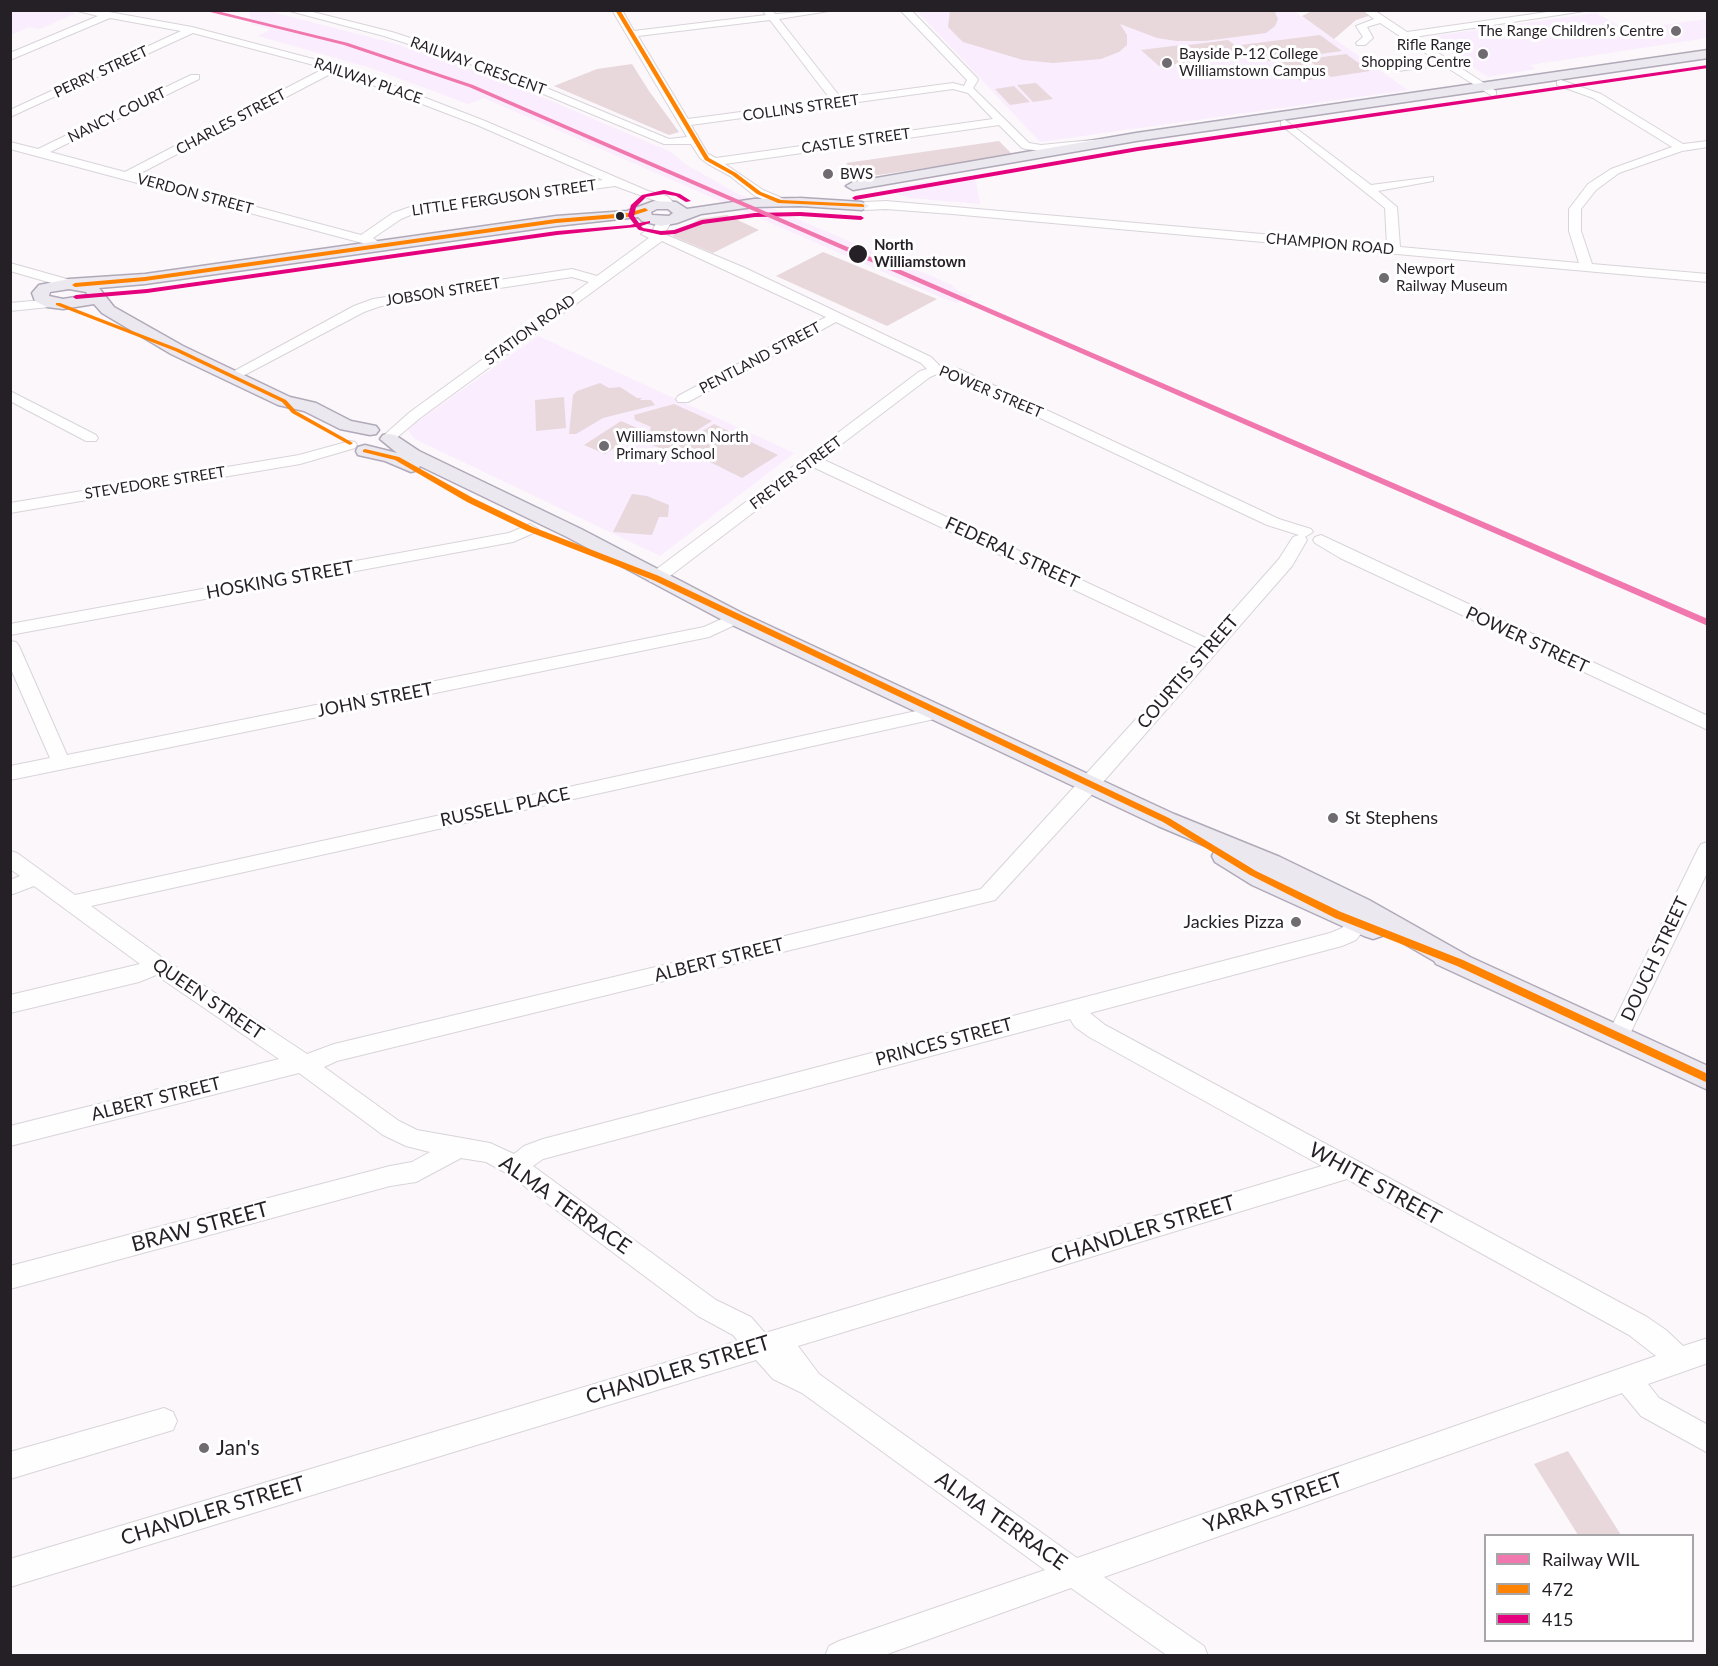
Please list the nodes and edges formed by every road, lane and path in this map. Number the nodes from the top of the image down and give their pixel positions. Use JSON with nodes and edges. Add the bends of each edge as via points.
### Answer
{"nodes":[{"id":1,"x":79,"y":10,"type":"edge"},
{"id":2,"x":291,"y":10,"type":"edge"},
{"id":3,"x":616,"y":10,"type":"edge"},
{"id":4,"x":830,"y":10,"type":"edge"},
{"id":5,"x":905,"y":10,"type":"edge"},
{"id":6,"x":1366,"y":10,"type":"edge"},
{"id":7,"x":1517,"y":10,"type":"edge"},
{"id":8,"x":1586,"y":10,"type":"edge"},
{"id":9,"x":769,"y":14,"type":"edge"},
{"id":10,"x":110,"y":15,"type":"junction"},
{"id":11,"x":1530,"y":18,"type":"junction"},
{"id":12,"x":1381,"y":20,"type":"junction"},
{"id":13,"x":192,"y":30,"type":"junction"},
{"id":14,"x":631,"y":34,"type":"junction"},
{"id":15,"x":1404,"y":35,"type":"junction"},
{"id":16,"x":1368,"y":41,"type":"dead end"},
{"id":17,"x":1707,"y":54,"type":"edge"},
{"id":18,"x":10,"y":57,"type":"edge"},
{"id":19,"x":1707,"y":61,"type":"edge"},
{"id":20,"x":1445,"y":62,"type":"junction"},
{"id":21,"x":334,"y":68,"type":"junction"},
{"id":22,"x":1402,"y":68,"type":"dead end"},
{"id":23,"x":195,"y":77,"type":"dead end"},
{"id":24,"x":1559,"y":79,"type":"junction"},
{"id":25,"x":1582,"y":80,"type":"junction"},
{"id":26,"x":963,"y":85,"type":"junction"},
{"id":27,"x":1487,"y":89,"type":"junction"},
{"id":28,"x":1597,"y":96,"type":"junction"},
{"id":29,"x":838,"y":102,"type":"junction"},
{"id":30,"x":10,"y":114,"type":"edge"},
{"id":31,"x":996,"y":121,"type":"junction"},
{"id":32,"x":684,"y":123,"type":"junction"},
{"id":33,"x":1285,"y":123,"type":"junction"},
{"id":34,"x":694,"y":138,"type":"junction"},
{"id":35,"x":1125,"y":142,"type":"junction"},
{"id":36,"x":1707,"y":144,"type":"edge"},
{"id":37,"x":10,"y":145,"type":"edge"},
{"id":38,"x":1681,"y":148,"type":"junction"},
{"id":39,"x":39,"y":153,"type":"junction"},
{"id":40,"x":1024,"y":158,"type":"junction"},
{"id":41,"x":712,"y":162,"type":"junction"},
{"id":42,"x":734,"y":174,"type":"junction"},
{"id":43,"x":127,"y":176,"type":"junction"},
{"id":44,"x":1429,"y":179,"type":"dead end"},
{"id":45,"x":618,"y":182,"type":"junction"},
{"id":46,"x":852,"y":186,"type":"junction"},
{"id":47,"x":1369,"y":189,"type":"junction"},
{"id":48,"x":761,"y":195,"type":"junction"},
{"id":49,"x":886,"y":195,"type":"junction"},
{"id":50,"x":782,"y":197,"type":"junction"},
{"id":51,"x":863,"y":206,"type":"junction"},
{"id":52,"x":952,"y":210,"type":"junction"},
{"id":53,"x":657,"y":215,"type":"junction"},
{"id":54,"x":373,"y":246,"type":"junction"},
{"id":55,"x":1394,"y":249,"type":"junction"},
{"id":56,"x":1587,"y":267,"type":"junction"},
{"id":57,"x":10,"y":268,"type":"edge"},
{"id":58,"x":593,"y":278,"type":"junction"},
{"id":59,"x":1707,"y":278,"type":"edge"},
{"id":60,"x":72,"y":285,"type":"junction"},
{"id":61,"x":41,"y":291,"type":"junction"},
{"id":62,"x":97,"y":297,"type":"junction"},
{"id":63,"x":10,"y":300,"type":"edge"},
{"id":64,"x":56,"y":304,"type":"junction"},
{"id":65,"x":10,"y":307,"type":"edge"},
{"id":66,"x":836,"y":317,"type":"junction"},
{"id":67,"x":177,"y":350,"type":"junction"},
{"id":68,"x":936,"y":370,"type":"junction"},
{"id":69,"x":232,"y":376,"type":"junction"},
{"id":70,"x":10,"y":395,"type":"edge"},
{"id":71,"x":683,"y":399,"type":"dead end"},
{"id":72,"x":284,"y":401,"type":"junction"},
{"id":73,"x":380,"y":434,"type":"junction"},
{"id":74,"x":91,"y":438,"type":"dead end"},
{"id":75,"x":357,"y":448,"type":"junction"},
{"id":76,"x":813,"y":461,"type":"junction"},
{"id":77,"x":10,"y":508,"type":"edge"},
{"id":78,"x":537,"y":524,"type":"junction"},
{"id":79,"x":1308,"y":540,"type":"junction"},
{"id":80,"x":656,"y":578,"type":"junction"},
{"id":81,"x":735,"y":618,"type":"junction"},
{"id":82,"x":10,"y":630,"type":"edge"},
{"id":83,"x":10,"y":646,"type":"edge"},
{"id":84,"x":1209,"y":646,"type":"junction"},
{"id":85,"x":939,"y":712,"type":"junction"},
{"id":86,"x":1707,"y":724,"type":"edge"},
{"id":87,"x":61,"y":763,"type":"junction"},
{"id":88,"x":10,"y":772,"type":"edge"},
{"id":89,"x":1090,"y":784,"type":"junction"},
{"id":90,"x":1707,"y":849,"type":"edge"},
{"id":91,"x":10,"y":858,"type":"edge"},
{"id":92,"x":1702,"y":874,"type":"edge"},
{"id":93,"x":35,"y":876,"type":"junction"},
{"id":94,"x":10,"y":888,"type":"edge"},
{"id":95,"x":72,"y":903,"type":"junction"},
{"id":96,"x":1363,"y":917,"type":"junction"},
{"id":97,"x":157,"y":964,"type":"junction"},
{"id":98,"x":10,"y":1004,"type":"edge"},
{"id":99,"x":1074,"y":1007,"type":"junction"},
{"id":100,"x":1618,"y":1036,"type":"junction"},
{"id":101,"x":303,"y":1064,"type":"junction"},
{"id":102,"x":1707,"y":1079,"type":"edge"},
{"id":103,"x":10,"y":1136,"type":"edge"},
{"id":104,"x":408,"y":1137,"type":"junction"},
{"id":105,"x":459,"y":1147,"type":"junction"},
{"id":106,"x":516,"y":1167,"type":"junction"},
{"id":107,"x":1346,"y":1169,"type":"junction"},
{"id":108,"x":390,"y":1176,"type":"junction"},
{"id":109,"x":10,"y":1278,"type":"edge"},
{"id":110,"x":761,"y":1345,"type":"junction"},
{"id":111,"x":1707,"y":1350,"type":"edge"},
{"id":112,"x":1679,"y":1360,"type":"junction"},
{"id":113,"x":1627,"y":1379,"type":"junction"},
{"id":114,"x":164,"y":1420,"type":"dead end"},
{"id":115,"x":1707,"y":1440,"type":"edge"},
{"id":116,"x":10,"y":1466,"type":"edge"},
{"id":117,"x":10,"y":1573,"type":"edge"},
{"id":118,"x":1074,"y":1573,"type":"junction"},
{"id":119,"x":839,"y":1656,"type":"edge"},
{"id":120,"x":1194,"y":1656,"type":"edge"}],
"edges":[{"from":1,"to":10,"type":"street","name":"RAILWAY PLACE"},
{"from":2,"to":34,"type":"street","name":"RAILWAY CRESCENT","via":[[387,34],[480,64],[671,143]]},
{"from":3,"to":14,"type":"street"},
{"from":4,"to":9,"type":"street"},
{"from":5,"to":26,"type":"street"},
{"from":6,"to":12,"type":"street"},
{"from":7,"to":11,"type":"street"},
{"from":8,"to":11,"type":"street"},
{"from":9,"to":14,"type":"street"},
{"from":9,"to":29,"type":"street"},
{"from":10,"to":13,"type":"street","name":"RAILWAY PLACE"},
{"from":10,"to":18,"type":"street"},
{"from":11,"to":15,"type":"street"},
{"from":12,"to":15,"type":"street"},
{"from":12,"to":16,"type":"street","via":[[1361,26]]},
{"from":13,"to":21,"type":"street","name":"RAILWAY PLACE"},
{"from":13,"to":30,"type":"street","name":"PERRY STREET"},
{"from":14,"to":32,"type":"street"},
{"from":15,"to":20,"type":"street"},
{"from":17,"to":24,"type":"main road"},
{"from":19,"to":25,"type":"main road"},
{"from":20,"to":22,"type":"street"},
{"from":20,"to":27,"type":"street"},
{"from":21,"to":43,"type":"street","name":"CHARLES STREET"},
{"from":21,"to":45,"type":"street","name":"RAILWAY PLACE","via":[[430,102]]},
{"from":23,"to":39,"type":"street","name":"NANCY COURT"},
{"from":24,"to":25,"type":"main road"},
{"from":24,"to":27,"type":"main road"},
{"from":24,"to":28,"type":"street"},
{"from":25,"to":28,"type":"street"},
{"from":26,"to":29,"type":"street","name":"COLLINS STREET"},
{"from":26,"to":31,"type":"street"},
{"from":27,"to":33,"type":"main road"},
{"from":27,"to":35,"type":"main road"},
{"from":28,"to":38,"type":"street"},
{"from":29,"to":32,"type":"street","name":"COLLINS STREET"},
{"from":31,"to":35,"type":"street","via":[[1022,143],[1034,147],[1100,140]]},
{"from":31,"to":40,"type":"street"},
{"from":31,"to":41,"type":"street","name":"CASTLE STREET"},
{"from":32,"to":34,"type":"street"},
{"from":33,"to":35,"type":"main road"},
{"from":33,"to":47,"type":"street"},
{"from":34,"to":41,"type":"street"},
{"from":35,"to":40,"type":"main road"},
{"from":35,"to":49,"type":"main road","via":[[906,183]]},
{"from":36,"to":38,"type":"street"},
{"from":37,"to":39,"type":"street","name":"VERDON STREET"},
{"from":38,"to":56,"type":"street","via":[[1615,171],[1592,187],[1575,209],[1575,231]]},
{"from":39,"to":43,"type":"street","name":"VERDON STREET"},
{"from":40,"to":46,"type":"main road"},
{"from":41,"to":42,"type":"street"},
{"from":42,"to":48,"type":"street"},
{"from":42,"to":50,"type":"street"},
{"from":43,"to":54,"type":"street","name":"VERDON STREET"},
{"from":44,"to":47,"type":"street"},
{"from":45,"to":53,"type":"street","name":"RAILWAY PLACE"},
{"from":45,"to":54,"type":"street","name":"LITTLE FERGUSON STREET","via":[[413,210],[397,216]]},
{"from":46,"to":49,"type":"main road","via":[[876,187]]},
{"from":46,"to":50,"type":"main road"},
{"from":46,"to":51,"type":"main road","via":[[841,192],[840,198],[848,204]]},
{"from":47,"to":55,"type":"street","via":[[1391,207]]},
{"from":48,"to":50,"type":"main road"},
{"from":48,"to":53,"type":"main road"},
{"from":49,"to":51,"type":"main road","via":[[881,202]]},
{"from":49,"to":52,"type":"street","name":"CHAMPION ROAD","via":[[903,202]]},
{"from":50,"to":51,"type":"main road"},
{"from":50,"to":53,"type":"main road"},
{"from":51,"to":52,"type":"street","name":"CHAMPION ROAD"},
{"from":52,"to":55,"type":"street","name":"CHAMPION ROAD"},
{"from":53,"to":54,"type":"main road"},
{"from":53,"to":58,"type":"street","name":"STATION ROAD"},
{"from":53,"to":66,"type":"street","name":"POWER STREET","via":[[706,255]]},
{"from":54,"to":60,"type":"main road","via":[[146,279]]},
{"from":54,"to":62,"type":"main road","via":[[126,288]]},
{"from":55,"to":56,"type":"street","name":"CHAMPION ROAD"},
{"from":56,"to":59,"type":"street","name":"CHAMPION ROAD"},
{"from":57,"to":60,"type":"street"},
{"from":57,"to":61,"type":"street"},
{"from":58,"to":69,"type":"street","name":"JOBSON STREET","via":[[567,273],[378,302]]},
{"from":58,"to":73,"type":"street","name":"STATION ROAD","via":[[415,415]]},
{"from":60,"to":61,"type":"main road"},
{"from":60,"to":62,"type":"main road","via":[[91,288],[98,293]]},
{"from":61,"to":63,"type":"street"},
{"from":61,"to":64,"type":"main road","via":[[42,299]]},
{"from":62,"to":64,"type":"main road"},
{"from":62,"to":67,"type":"main road","via":[[108,310]]},
{"from":64,"to":65,"type":"street"},
{"from":64,"to":67,"type":"main road"},
{"from":66,"to":68,"type":"street","name":"POWER STREET","via":[[926,360]]},
{"from":66,"to":71,"type":"street","name":"PENTLAND STREET"},
{"from":67,"to":69,"type":"main road"},
{"from":68,"to":76,"type":"street","name":"FREYER STREET","via":[[926,373]]},
{"from":68,"to":79,"type":"street","name":"POWER STREET","via":[[954,372]]},
{"from":69,"to":72,"type":"main road"},
{"from":70,"to":74,"type":"street"},
{"from":72,"to":73,"type":"main road"},
{"from":72,"to":75,"type":"main road","via":[[294,412]]},
{"from":73,"to":75,"type":"main road","via":[[354,436]]},
{"from":73,"to":78,"type":"main road"},
{"from":75,"to":77,"type":"street","name":"STEVEDORE STREET"},
{"from":75,"to":78,"type":"main road","via":[[401,461],[470,500]]},
{"from":76,"to":80,"type":"street","name":"FREYER STREET"},
{"from":76,"to":84,"type":"street","name":"FEDERAL STREET"},
{"from":78,"to":80,"type":"main road"},
{"from":78,"to":82,"type":"street","name":"HOSKING STREET","via":[[513,537]]},
{"from":79,"to":84,"type":"street","name":"COURTIS STREET"},
{"from":79,"to":86,"type":"street","name":"POWER STREET"},
{"from":80,"to":81,"type":"main road"},
{"from":81,"to":85,"type":"main road"},
{"from":81,"to":87,"type":"street","name":"JOHN STREET","via":[[709,632]]},
{"from":83,"to":87,"type":"street"},
{"from":84,"to":89,"type":"street","name":"COURTIS STREET"},
{"from":85,"to":89,"type":"main road"},
{"from":85,"to":95,"type":"street","name":"RUSSELL PLACE"},
{"from":87,"to":88,"type":"street","name":"JOHN STREET"},
{"from":89,"to":96,"type":"main road","via":[[1166,820],[1261,878]]},
{"from":89,"to":101,"type":"street","name":"ALBERT STREET","via":[[988,895],[334,1053]]},
{"from":90,"to":92,"type":"street","name":"DOUCH STREET"},
{"from":91,"to":93,"type":"street","name":"QUEEN STREET"},
{"from":92,"to":100,"type":"street","name":"DOUCH STREET"},
{"from":93,"to":94,"type":"street"},
{"from":93,"to":95,"type":"street","name":"QUEEN STREET"},
{"from":95,"to":97,"type":"street","name":"QUEEN STREET"},
{"from":96,"to":99,"type":"street","name":"PRINCES STREET","via":[[1349,934],[1335,940]]},
{"from":96,"to":100,"type":"main road"},
{"from":97,"to":98,"type":"street","via":[[139,974]]},
{"from":97,"to":101,"type":"street","name":"QUEEN STREET"},
{"from":99,"to":106,"type":"street","name":"PRINCES STREET","via":[[543,1149]]},
{"from":99,"to":107,"type":"street","name":"WHITE STREET","via":[[1083,1021],[1097,1031]]},
{"from":100,"to":102,"type":"main road"},
{"from":101,"to":103,"type":"street","name":"ALBERT STREET"},
{"from":101,"to":104,"type":"street","name":"QUEEN STREET"},
{"from":104,"to":105,"type":"street","name":"ALMA TERRACE"},
{"from":104,"to":108,"type":"street","name":"BRAW STREET","via":[[412,1161]]},
{"from":105,"to":106,"type":"street","name":"ALMA TERRACE","via":[[495,1154]]},
{"from":105,"to":108,"type":"street","name":"BRAW STREET","via":[[424,1169]]},
{"from":106,"to":110,"type":"street","name":"ALMA TERRACE","via":[[707,1308],[736,1338]]},
{"from":107,"to":110,"type":"street","name":"CHANDLER STREET"},
{"from":107,"to":112,"type":"street","name":"WHITE STREET","via":[[1638,1326]]},
{"from":108,"to":109,"type":"street","name":"BRAW STREET"},
{"from":110,"to":117,"type":"street","name":"CHANDLER STREET"},
{"from":110,"to":118,"type":"street","name":"ALMA TERRACE","via":[[782,1370],[811,1384]]},
{"from":111,"to":112,"type":"street","name":"YARRA STREET"},
{"from":112,"to":113,"type":"street","name":"YARRA STREET"},
{"from":113,"to":115,"type":"street","via":[[1650,1407]]},
{"from":113,"to":118,"type":"street","name":"YARRA STREET"},
{"from":114,"to":116,"type":"street"},
{"from":118,"to":119,"type":"street","name":"YARRA STREET"},
{"from":118,"to":120,"type":"street","name":"ALMA TERRACE"}]}
